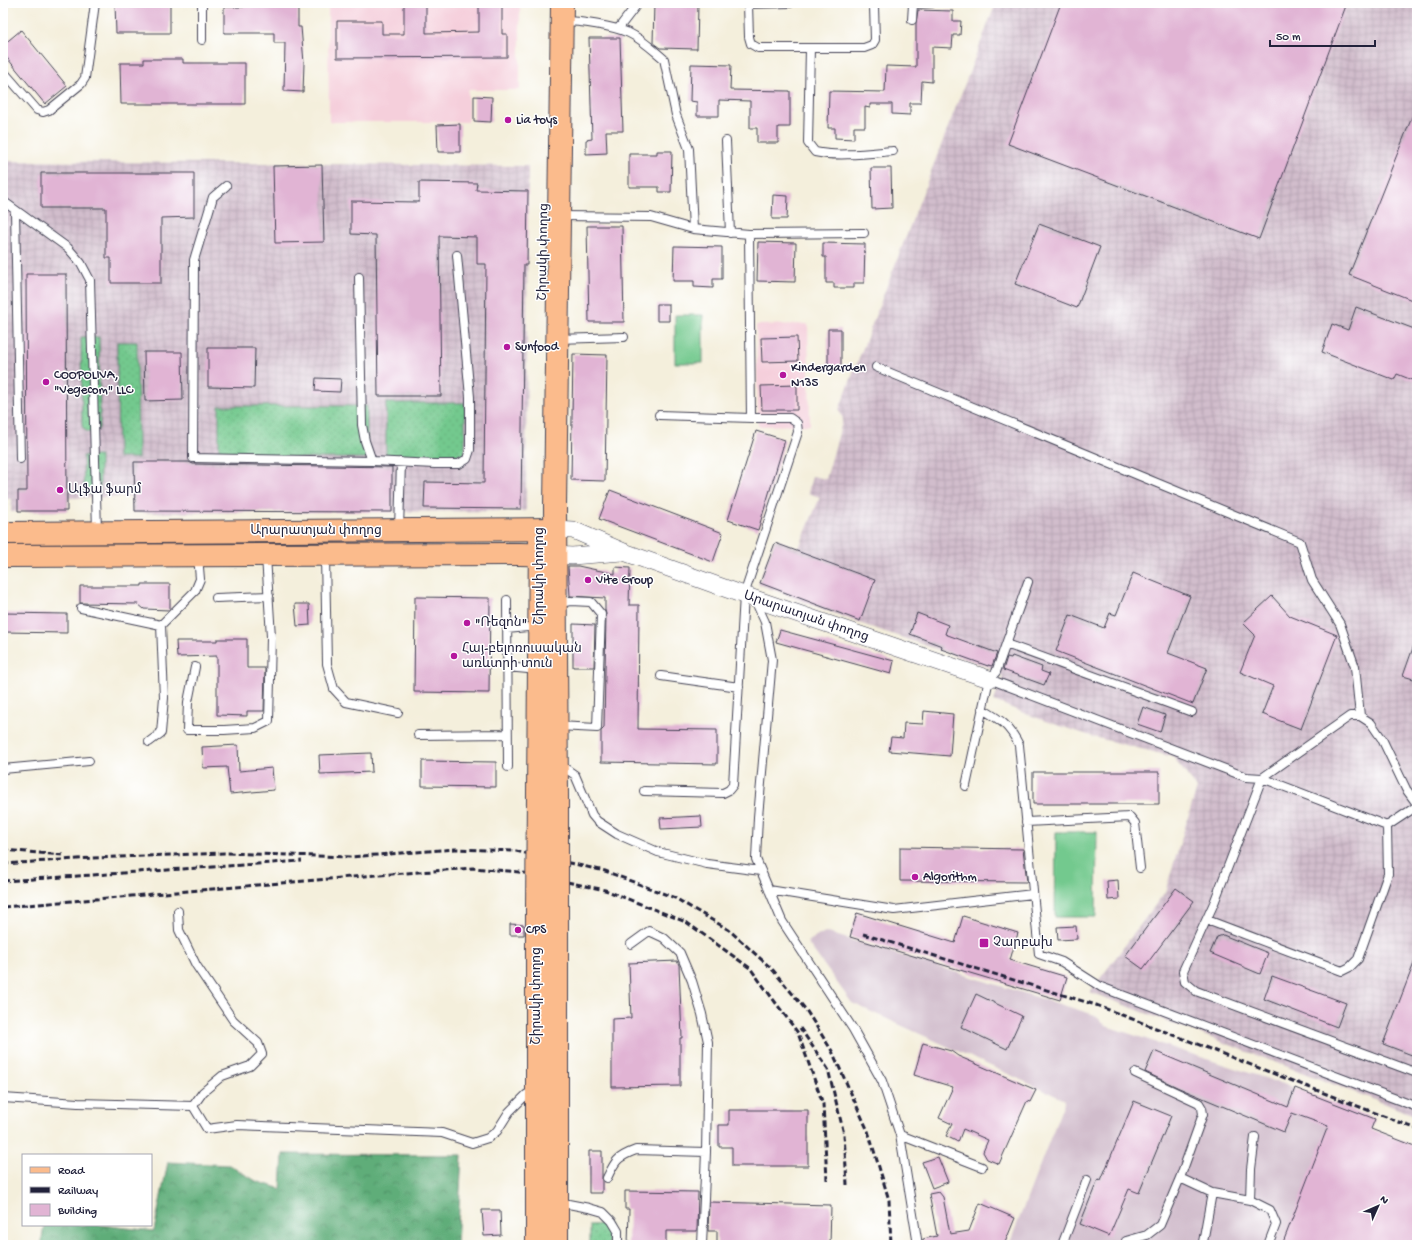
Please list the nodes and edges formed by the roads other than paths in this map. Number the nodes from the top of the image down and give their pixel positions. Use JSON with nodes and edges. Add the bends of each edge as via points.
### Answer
{"nodes":[{"id":1,"x":95,"y":3,"type":"edge"},
{"id":2,"x":202,"y":3,"type":"edge"},
{"id":3,"x":547,"y":3,"type":"edge"},
{"id":4,"x":638,"y":3,"type":"edge"},
{"id":5,"x":790,"y":3,"type":"edge"},
{"id":6,"x":871,"y":3,"type":"edge"},
{"id":7,"x":932,"y":3,"type":"edge"},
{"id":8,"x":748,"y":4,"type":"edge"},
{"id":9,"x":562,"y":12,"type":"edge"},
{"id":10,"x":912,"y":20,"type":"dead end"},
{"id":11,"x":618,"y":29,"type":"junction"},
{"id":12,"x":202,"y":40,"type":"dead end"},
{"id":13,"x":810,"y":48,"type":"junction"},
{"id":14,"x":3,"y":71,"type":"edge"},
{"id":15,"x":726,"y":141,"type":"dead end"},
{"id":16,"x":893,"y":151,"type":"dead end"},
{"id":17,"x":226,"y":186,"type":"dead end"},
{"id":18,"x":3,"y":201,"type":"edge"},
{"id":19,"x":15,"y":211,"type":"junction"},
{"id":20,"x":559,"y":216,"type":"junction"},
{"id":21,"x":693,"y":229,"type":"junction"},
{"id":22,"x":730,"y":232,"type":"junction"},
{"id":23,"x":864,"y":233,"type":"dead end"},
{"id":24,"x":749,"y":234,"type":"junction"},
{"id":25,"x":457,"y":255,"type":"dead end"},
{"id":26,"x":359,"y":277,"type":"dead end"},
{"id":27,"x":624,"y":337,"type":"dead end"},
{"id":28,"x":557,"y":339,"type":"junction"},
{"id":29,"x":876,"y":367,"type":"dead end"},
{"id":30,"x":659,"y":415,"type":"dead end"},
{"id":31,"x":752,"y":418,"type":"junction"},
{"id":32,"x":20,"y":459,"type":"dead end"},
{"id":33,"x":372,"y":461,"type":"junction"},
{"id":34,"x":401,"y":462,"type":"junction"},
{"id":35,"x":548,"y":529,"type":"junction"},
{"id":36,"x":399,"y":530,"type":"junction"},
{"id":37,"x":97,"y":532,"type":"junction"},
{"id":38,"x":3,"y":533,"type":"edge"},
{"id":39,"x":624,"y":552,"type":"junction"},
{"id":40,"x":266,"y":555,"type":"junction"},
{"id":41,"x":324,"y":555,"type":"junction"},
{"id":42,"x":548,"y":555,"type":"junction"},
{"id":43,"x":3,"y":556,"type":"edge"},
{"id":44,"x":198,"y":556,"type":"junction"},
{"id":45,"x":1028,"y":582,"type":"dead end"},
{"id":46,"x":269,"y":596,"type":"junction"},
{"id":47,"x":749,"y":597,"type":"junction"},
{"id":48,"x":216,"y":598,"type":"dead end"},
{"id":49,"x":507,"y":600,"type":"dead end"},
{"id":50,"x":556,"y":604,"type":"junction"},
{"id":51,"x":81,"y":608,"type":"dead end"},
{"id":52,"x":161,"y":625,"type":"junction"},
{"id":53,"x":540,"y":626,"type":"junction"},
{"id":54,"x":507,"y":629,"type":"junction"},
{"id":55,"x":1006,"y":644,"type":"junction"},
{"id":56,"x":195,"y":666,"type":"dead end"},
{"id":57,"x":507,"y":667,"type":"junction"},
{"id":58,"x":539,"y":670,"type":"junction"},
{"id":59,"x":661,"y":676,"type":"dead end"},
{"id":60,"x":989,"y":679,"type":"junction"},
{"id":61,"x":738,"y":687,"type":"junction"},
{"id":62,"x":982,"y":709,"type":"junction"},
{"id":63,"x":1192,"y":712,"type":"dead end"},
{"id":64,"x":398,"y":713,"type":"dead end"},
{"id":65,"x":1360,"y":716,"type":"junction"},
{"id":66,"x":556,"y":726,"type":"junction"},
{"id":67,"x":508,"y":734,"type":"junction"},
{"id":68,"x":418,"y":735,"type":"dead end"},
{"id":69,"x":149,"y":742,"type":"dead end"},
{"id":70,"x":89,"y":761,"type":"dead end"},
{"id":71,"x":556,"y":762,"type":"junction"},
{"id":72,"x":508,"y":767,"type":"dead end"},
{"id":73,"x":3,"y":769,"type":"edge"},
{"id":74,"x":1262,"y":778,"type":"junction"},
{"id":75,"x":966,"y":786,"type":"dead end"},
{"id":76,"x":644,"y":791,"type":"dead end"},
{"id":77,"x":547,"y":796,"type":"junction"},
{"id":78,"x":1417,"y":805,"type":"edge"},
{"id":79,"x":1026,"y":822,"type":"junction"},
{"id":80,"x":1387,"y":826,"type":"junction"},
{"id":81,"x":1140,"y":868,"type":"dead end"},
{"id":82,"x":761,"y":871,"type":"junction"},
{"id":83,"x":769,"y":890,"type":"junction"},
{"id":84,"x":1033,"y":894,"type":"junction"},
{"id":85,"x":547,"y":908,"type":"junction"},
{"id":86,"x":178,"y":911,"type":"dead end"},
{"id":87,"x":1207,"y":920,"type":"junction"},
{"id":88,"x":631,"y":944,"type":"dead end"},
{"id":89,"x":1417,"y":1073,"type":"edge"},
{"id":90,"x":1135,"y":1074,"type":"dead end"},
{"id":91,"x":537,"y":1088,"type":"junction"},
{"id":92,"x":3,"y":1098,"type":"edge"},
{"id":93,"x":193,"y":1106,"type":"junction"},
{"id":94,"x":1417,"y":1107,"type":"edge"},
{"id":95,"x":900,"y":1135,"type":"junction"},
{"id":96,"x":1255,"y":1137,"type":"dead end"},
{"id":97,"x":706,"y":1152,"type":"junction"},
{"id":98,"x":982,"y":1167,"type":"dead end"},
{"id":99,"x":607,"y":1178,"type":"dead end"},
{"id":100,"x":1180,"y":1178,"type":"junction"},
{"id":101,"x":1088,"y":1180,"type":"dead end"},
{"id":102,"x":1212,"y":1193,"type":"junction"},
{"id":103,"x":1250,"y":1200,"type":"junction"},
{"id":104,"x":557,"y":1202,"type":"junction"},
{"id":105,"x":1126,"y":1241,"type":"dead end"},
{"id":106,"x":537,"y":1245,"type":"edge"},
{"id":107,"x":557,"y":1245,"type":"edge"},
{"id":108,"x":618,"y":1245,"type":"edge"},
{"id":109,"x":702,"y":1245,"type":"edge"},
{"id":110,"x":918,"y":1245,"type":"edge"},
{"id":111,"x":1062,"y":1245,"type":"edge"},
{"id":112,"x":1205,"y":1245,"type":"edge"},
{"id":113,"x":1268,"y":1245,"type":"edge"}],
"edges":[{"from":1,"to":14,"type":"lane","via":[[85,78],[49,110],[37,110]]},
{"from":2,"to":12,"type":"lane"},
{"from":3,"to":35,"type":"main road","name":"Շիրակի փողոց"},
{"from":4,"to":11,"type":"lane"},
{"from":5,"to":8,"type":"lane"},
{"from":6,"to":13,"type":"lane","via":[[874,6],[875,40],[872,45],[864,48]]},
{"from":7,"to":10,"type":"lane","via":[[913,4]]},
{"from":8,"to":13,"type":"lane","via":[[751,44],[758,48]]},
{"from":9,"to":11,"type":"lane","via":[[573,21]]},
{"from":9,"to":20,"type":"main road","name":"Շիրակի փողոց"},
{"from":11,"to":21,"type":"lane","via":[[630,34],[664,59],[676,115],[689,149]]},
{"from":13,"to":16,"type":"lane","via":[[808,143],[815,152],[854,154]]},
{"from":15,"to":22,"type":"lane"},
{"from":17,"to":33,"type":"lane","via":[[212,197],[194,260],[193,458]]},
{"from":18,"to":19,"type":"lane"},
{"from":19,"to":32,"type":"lane"},
{"from":19,"to":37,"type":"lane","via":[[68,248],[81,263],[90,280]]},
{"from":20,"to":21,"type":"lane","via":[[651,217]]},
{"from":20,"to":28,"type":"main road","name":"Շիրակի փողոց"},
{"from":21,"to":22,"type":"lane"},
{"from":22,"to":24,"type":"lane"},
{"from":23,"to":24,"type":"lane"},
{"from":24,"to":31,"type":"lane"},
{"from":25,"to":34,"type":"lane","via":[[470,397],[470,450],[467,459],[459,464]]},
{"from":26,"to":33,"type":"lane","via":[[362,425]]},
{"from":27,"to":28,"type":"lane"},
{"from":28,"to":35,"type":"main road","name":"Շիրակի փողոց"},
{"from":29,"to":65,"type":"lane","via":[[1300,542],[1312,580],[1340,624],[1355,667]]},
{"from":30,"to":31,"type":"lane"},
{"from":31,"to":47,"type":"lane","via":[[790,418],[797,423],[798,432]]},
{"from":33,"to":34,"type":"lane"},
{"from":34,"to":36,"type":"lane"},
{"from":35,"to":36,"type":"main road","name":"Արարատյան փողոց"},
{"from":35,"to":39,"type":"street","name":"Արարատյան փողոց","via":[[573,530]]},
{"from":35,"to":42,"type":"main road","name":"Շիրակի փողոց"},
{"from":36,"to":37,"type":"main road","name":"Արարատյան փողոց"},
{"from":37,"to":38,"type":"main road","name":"Արարատյան փողոց"},
{"from":39,"to":42,"type":"street","name":"Արարատյան փողոց"},
{"from":39,"to":47,"type":"street","name":"Արարատյան փողոց"},
{"from":40,"to":41,"type":"main road","name":"Արարատյան փողոց"},
{"from":40,"to":44,"type":"main road","name":"Արարատյան փողոց"},
{"from":40,"to":46,"type":"lane"},
{"from":41,"to":42,"type":"main road","name":"Արարատյան փողոց"},
{"from":41,"to":64,"type":"lane","via":[[327,664],[334,689],[346,702]]},
{"from":42,"to":50,"type":"main road","name":"Շիրակի փողոց"},
{"from":42,"to":53,"type":"main road","name":"Շիրակի փողոց"},
{"from":43,"to":44,"type":"main road","name":"Արարատյան փողոց"},
{"from":44,"to":52,"type":"lane","via":[[200,579],[195,591]]},
{"from":45,"to":55,"type":"lane"},
{"from":46,"to":48,"type":"lane"},
{"from":46,"to":56,"type":"lane","via":[[269,721],[255,728],[187,730],[188,702]]},
{"from":47,"to":60,"type":"street","name":"Արարատյան փողոց"},
{"from":47,"to":61,"type":"lane"},
{"from":47,"to":82,"type":"lane","via":[[765,622],[772,660],[756,859]]},
{"from":49,"to":54,"type":"lane"},
{"from":50,"to":66,"type":"main road","name":"Շիրակի փողոց"},
{"from":50,"to":66,"type":"lane","via":[[570,600],[591,602],[602,614],[597,728]]},
{"from":51,"to":52,"type":"lane"},
{"from":52,"to":69,"type":"lane","via":[[164,698],[161,733]]},
{"from":53,"to":54,"type":"lane"},
{"from":53,"to":58,"type":"main road","name":"Շիրակի փողոց"},
{"from":54,"to":57,"type":"lane"},
{"from":55,"to":60,"type":"lane","via":[[996,672]]},
{"from":55,"to":63,"type":"lane"},
{"from":57,"to":58,"type":"lane"},
{"from":57,"to":67,"type":"lane"},
{"from":58,"to":77,"type":"main road","name":"Շիրակի փողոց"},
{"from":59,"to":61,"type":"lane"},
{"from":60,"to":62,"type":"lane"},
{"from":60,"to":74,"type":"lane","via":[[1246,777]]},
{"from":61,"to":76,"type":"lane","via":[[733,785],[729,790],[723,793]]},
{"from":62,"to":75,"type":"lane"},
{"from":62,"to":79,"type":"lane","via":[[999,718],[1013,732],[1019,746]]},
{"from":65,"to":74,"type":"lane","via":[[1350,716]]},
{"from":65,"to":78,"type":"lane","via":[[1371,722],[1382,739],[1406,790]]},
{"from":66,"to":71,"type":"main road","name":"Շիրակի փողոց"},
{"from":67,"to":68,"type":"lane"},
{"from":67,"to":72,"type":"lane"},
{"from":70,"to":73,"type":"lane"},
{"from":71,"to":77,"type":"main road","name":"Շիրակի փողոց"},
{"from":71,"to":82,"type":"lane","via":[[575,775],[596,821],[617,834],[658,852],[707,864]]},
{"from":74,"to":80,"type":"lane"},
{"from":74,"to":87,"type":"lane"},
{"from":77,"to":85,"type":"main road","name":"Շիրակի փողոց","bridge":true},
{"from":78,"to":80,"type":"lane"},
{"from":79,"to":81,"type":"lane","via":[[1130,817],[1135,823]]},
{"from":79,"to":84,"type":"lane"},
{"from":80,"to":87,"type":"lane","via":[[1388,874],[1358,960],[1350,967],[1342,971]]},
{"from":82,"to":83,"type":"lane"},
{"from":83,"to":84,"type":"lane","via":[[894,910]]},
{"from":83,"to":95,"type":"lane","via":[[782,921],[853,1029],[882,1081]]},
{"from":84,"to":94,"type":"lane","via":[[1039,954],[1062,962],[1101,987]]},
{"from":85,"to":91,"type":"main road","name":"Շիրակի փողոց"},
{"from":85,"to":104,"type":"main road","name":"Շիրակի փողոց"},
{"from":86,"to":93,"type":"lane","via":[[179,930],[196,965],[233,1020],[258,1043],[262,1054],[250,1066],[222,1076],[203,1092]]},
{"from":87,"to":89,"type":"lane","via":[[1183,971],[1185,982],[1196,992]]},
{"from":88,"to":97,"type":"lane","via":[[649,931],[664,938],[680,954],[692,981],[708,1042]]},
{"from":90,"to":100,"type":"lane","via":[[1199,1103],[1202,1108],[1203,1114]]},
{"from":91,"to":93,"type":"lane","via":[[526,1094],[509,1112],[497,1131],[488,1138],[472,1143],[442,1133],[237,1125],[208,1129]]},
{"from":91,"to":106,"type":"main road","name":"Շիրակի փողոց"},
{"from":92,"to":93,"type":"lane"},
{"from":95,"to":98,"type":"lane"},
{"from":95,"to":110,"type":"lane"},
{"from":96,"to":103,"type":"lane"},
{"from":97,"to":99,"type":"lane","via":[[636,1150],[615,1162]]},
{"from":97,"to":109,"type":"lane"},
{"from":100,"to":102,"type":"lane"},
{"from":100,"to":105,"type":"lane","via":[[1160,1225],[1147,1234]]},
{"from":101,"to":111,"type":"lane"},
{"from":102,"to":103,"type":"lane"},
{"from":102,"to":112,"type":"lane","via":[[1203,1242]]},
{"from":103,"to":113,"type":"lane","via":[[1270,1210],[1276,1224]]},
{"from":104,"to":107,"type":"main road","name":"Շիրակի փողոց"},
{"from":104,"to":108,"type":"lane","via":[[603,1212],[618,1231]]}]}
